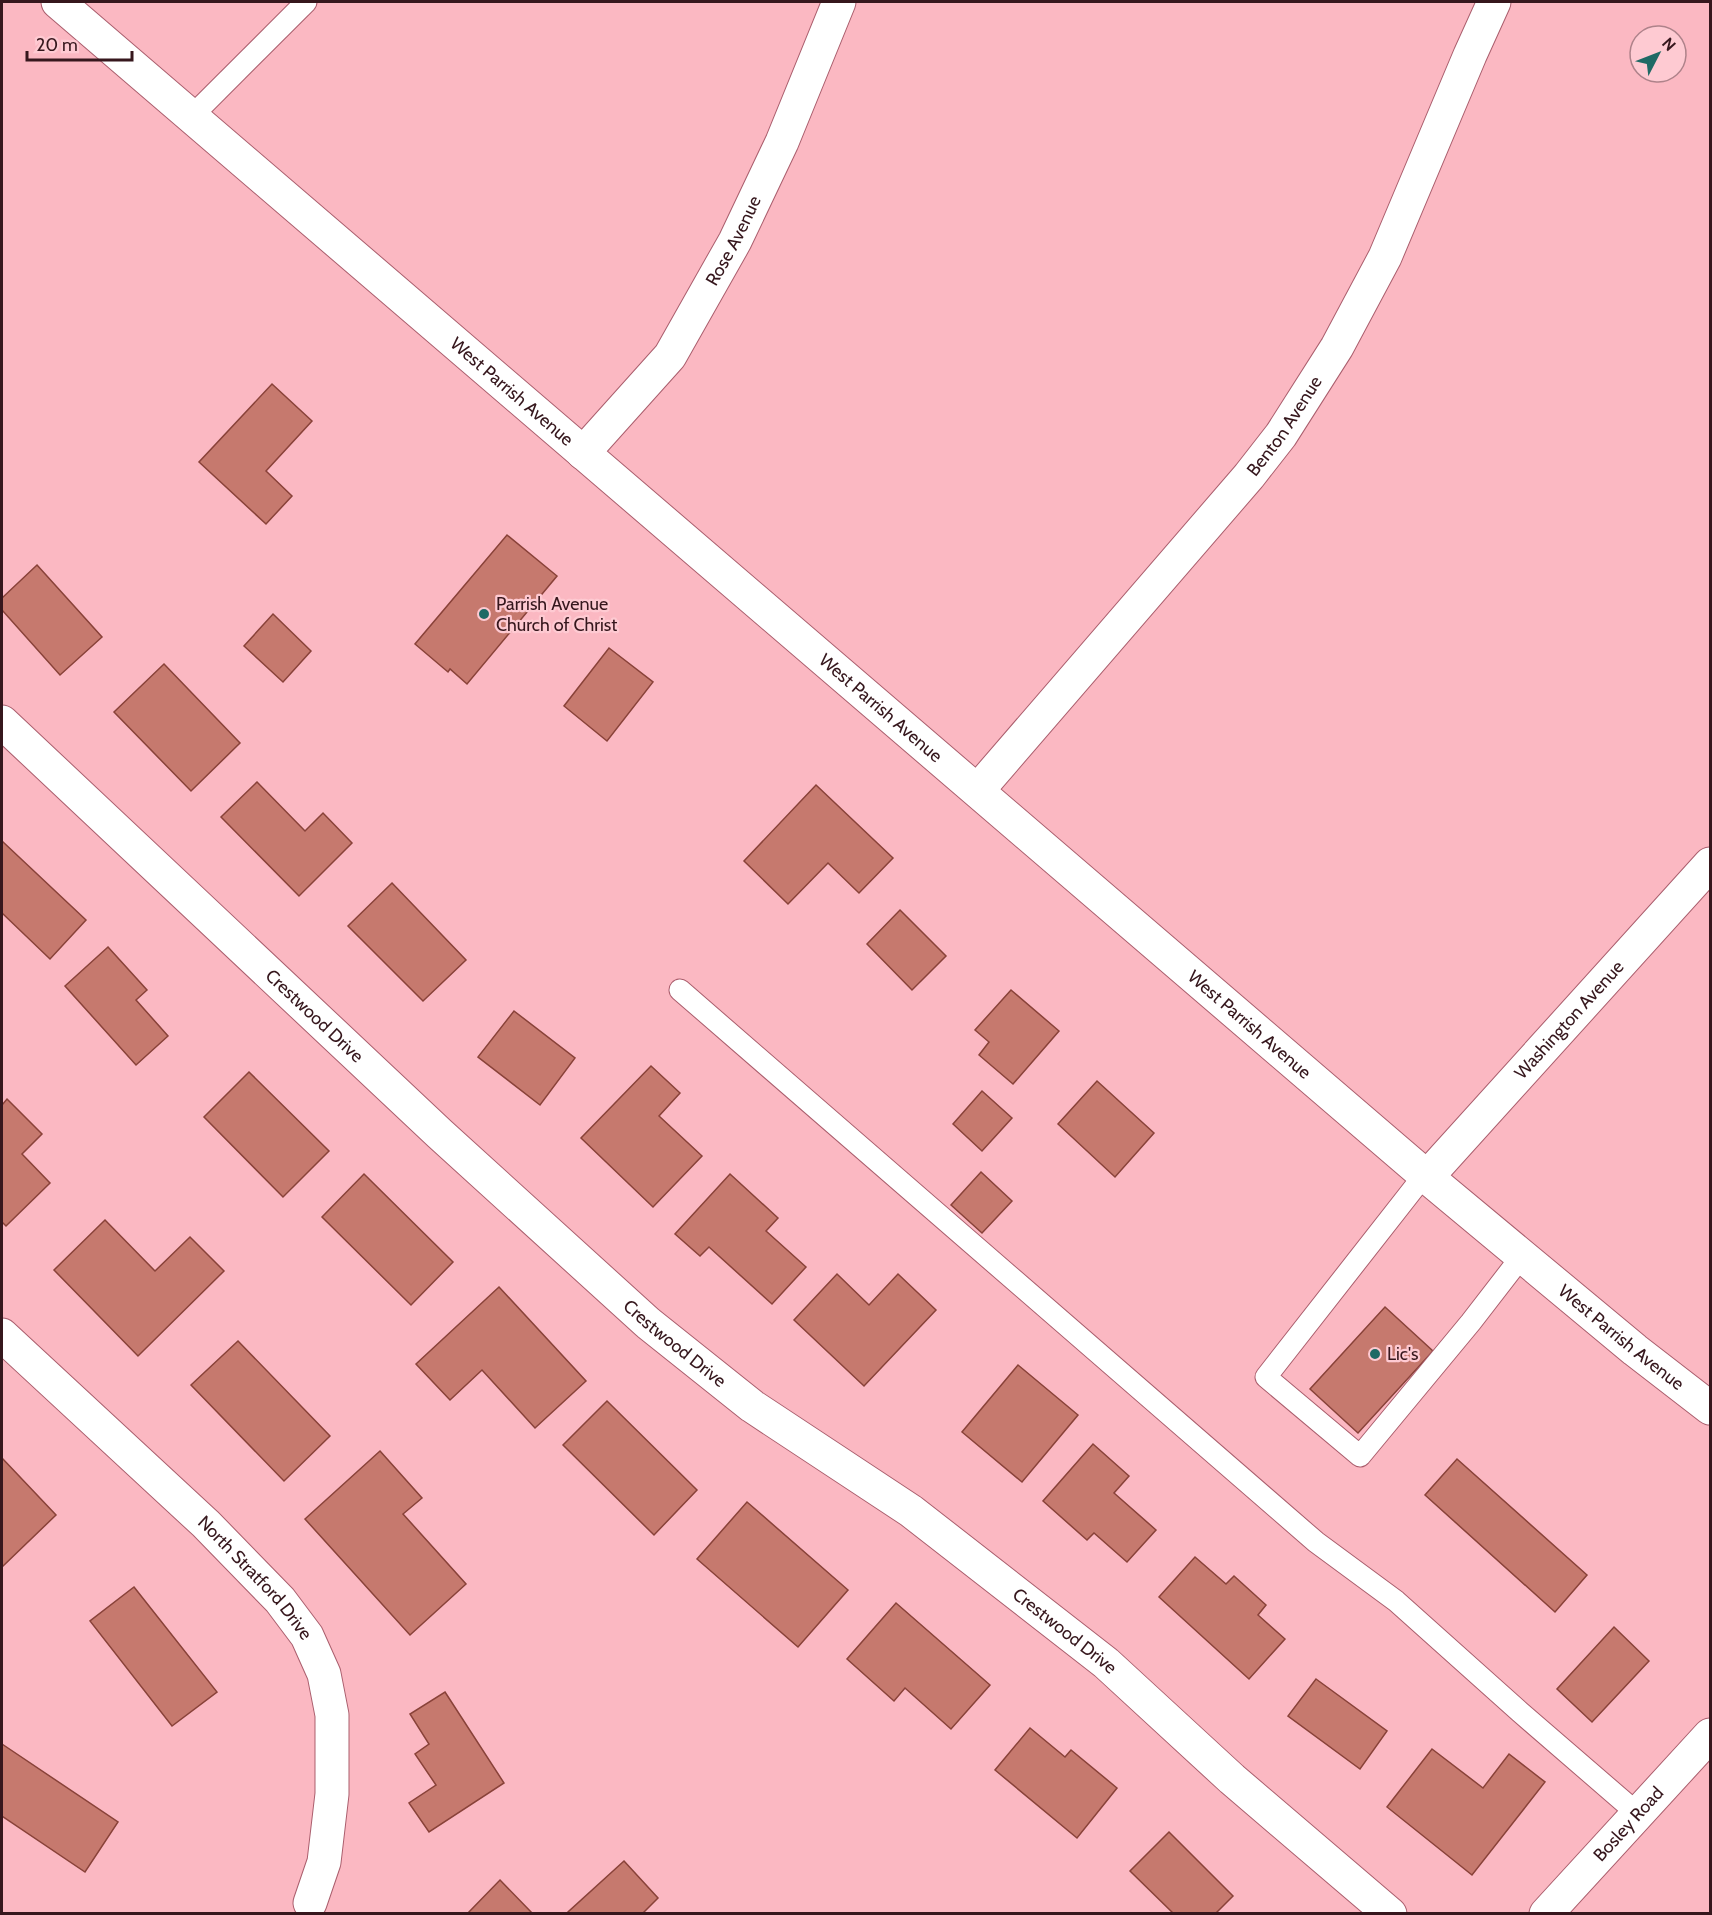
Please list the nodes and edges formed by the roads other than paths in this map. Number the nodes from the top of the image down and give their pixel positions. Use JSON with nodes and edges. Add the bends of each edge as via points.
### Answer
{"nodes":[{"id":1,"x":58,"y":2,"type":"edge"},
{"id":2,"x":306,"y":2,"type":"edge"},
{"id":3,"x":839,"y":2,"type":"edge"},
{"id":4,"x":1494,"y":2,"type":"edge"},
{"id":5,"x":192,"y":116,"type":"junction"},
{"id":6,"x":583,"y":453,"type":"junction"},
{"id":7,"x":2,"y":722,"type":"edge"},
{"id":8,"x":978,"y":790,"type":"junction"},
{"id":9,"x":1710,"y":864,"type":"edge"},
{"id":10,"x":680,"y":990,"type":"dead end"},
{"id":11,"x":1426,"y":1175,"type":"junction"},
{"id":12,"x":1522,"y":1256,"type":"junction"},
{"id":13,"x":2,"y":1335,"type":"edge"},
{"id":14,"x":1710,"y":1408,"type":"edge"},
{"id":15,"x":1710,"y":1735,"type":"edge"},
{"id":16,"x":1638,"y":1814,"type":"junction"},
{"id":17,"x":307,"y":1910,"type":"edge"},
{"id":18,"x":1390,"y":1914,"type":"edge"},
{"id":19,"x":1546,"y":1914,"type":"edge"}],
"edges":[{"from":1,"to":5,"type":"street","name":"West Parrish Avenue"},
{"from":2,"to":5,"type":"lane"},
{"from":3,"to":6,"type":"street","name":"Rose Avenue","via":[[782,142],[735,242],[670,356]]},
{"from":4,"to":8,"type":"street","name":"Benton Avenue","via":[[1385,257],[1337,346],[1281,435]]},
{"from":5,"to":6,"type":"street","name":"West Parrish Avenue"},
{"from":6,"to":8,"type":"street","name":"West Parrish Avenue"},
{"from":7,"to":18,"type":"street","name":"Crestwood Drive","via":[[440,1134],[648,1323],[752,1407],[911,1511],[1106,1663],[1232,1779]]},
{"from":8,"to":11,"type":"street","name":"West Parrish Avenue"},
{"from":9,"to":11,"type":"street","name":"Washington Avenue"},
{"from":10,"to":16,"type":"lane","via":[[1316,1542],[1396,1601]]},
{"from":11,"to":12,"type":"street","name":"West Parrish Avenue"},
{"from":11,"to":12,"type":"lane","via":[[1266,1377],[1360,1456]]},
{"from":12,"to":14,"type":"street","name":"West Parrish Avenue"},
{"from":13,"to":17,"type":"street","name":"North Stratford Drive","via":[[206,1524],[280,1600],[307,1636],[324,1674],[332,1715],[332,1794],[324,1862]]},
{"from":15,"to":16,"type":"street","name":"Bosley Road"},
{"from":16,"to":19,"type":"street","name":"Bosley Road"}]}
